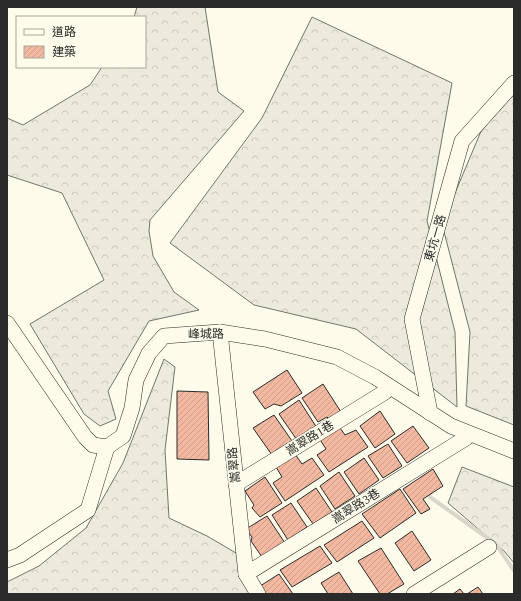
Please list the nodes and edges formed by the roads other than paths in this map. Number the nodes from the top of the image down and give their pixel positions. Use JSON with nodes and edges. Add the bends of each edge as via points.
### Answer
{"nodes":[{"id":1,"x":514,"y":83,"type":"edge"},
{"id":2,"x":7,"y":323,"type":"edge"},
{"id":3,"x":220,"y":332,"type":"junction"},
{"id":4,"x":385,"y":392,"type":"dead end"},
{"id":5,"x":430,"y":413,"type":"junction"},
{"id":6,"x":466,"y":438,"type":"dead end"},
{"id":7,"x":107,"y":447,"type":"junction"},
{"id":8,"x":514,"y":451,"type":"edge"},
{"id":9,"x":236,"y":484,"type":"junction"},
{"id":10,"x":489,"y":547,"type":"dead end"},
{"id":11,"x":7,"y":560,"type":"edge"},
{"id":12,"x":246,"y":574,"type":"junction"},
{"id":13,"x":258,"y":594,"type":"edge"},
{"id":14,"x":414,"y":594,"type":"edge"}],
"edges":[{"from":1,"to":5,"type":"street","name":"東坑一路","via":[[462,141],[412,319]]},
{"from":2,"to":7,"type":"street","via":[[84,437],[93,445]]},
{"from":3,"to":5,"type":"street","name":"峰城路","via":[[265,339],[337,357],[375,377]]},
{"from":3,"to":7,"type":"street","name":"峰城路","via":[[164,336],[149,353],[136,380],[132,408],[123,436]]},
{"from":3,"to":9,"type":"street","name":"嵩翠路"},
{"from":4,"to":9,"type":"street","name":"嵩翠路1巷"},
{"from":5,"to":8,"type":"street","name":"峰城路","via":[[451,426]]},
{"from":6,"to":12,"type":"street","name":"嵩翠路3巷"},
{"from":7,"to":11,"type":"street","via":[[88,510],[20,555]]},
{"from":9,"to":12,"type":"street","name":"嵩翠路"},
{"from":10,"to":14,"type":"street"},
{"from":12,"to":13,"type":"street","name":"嵩翠路"}]}
